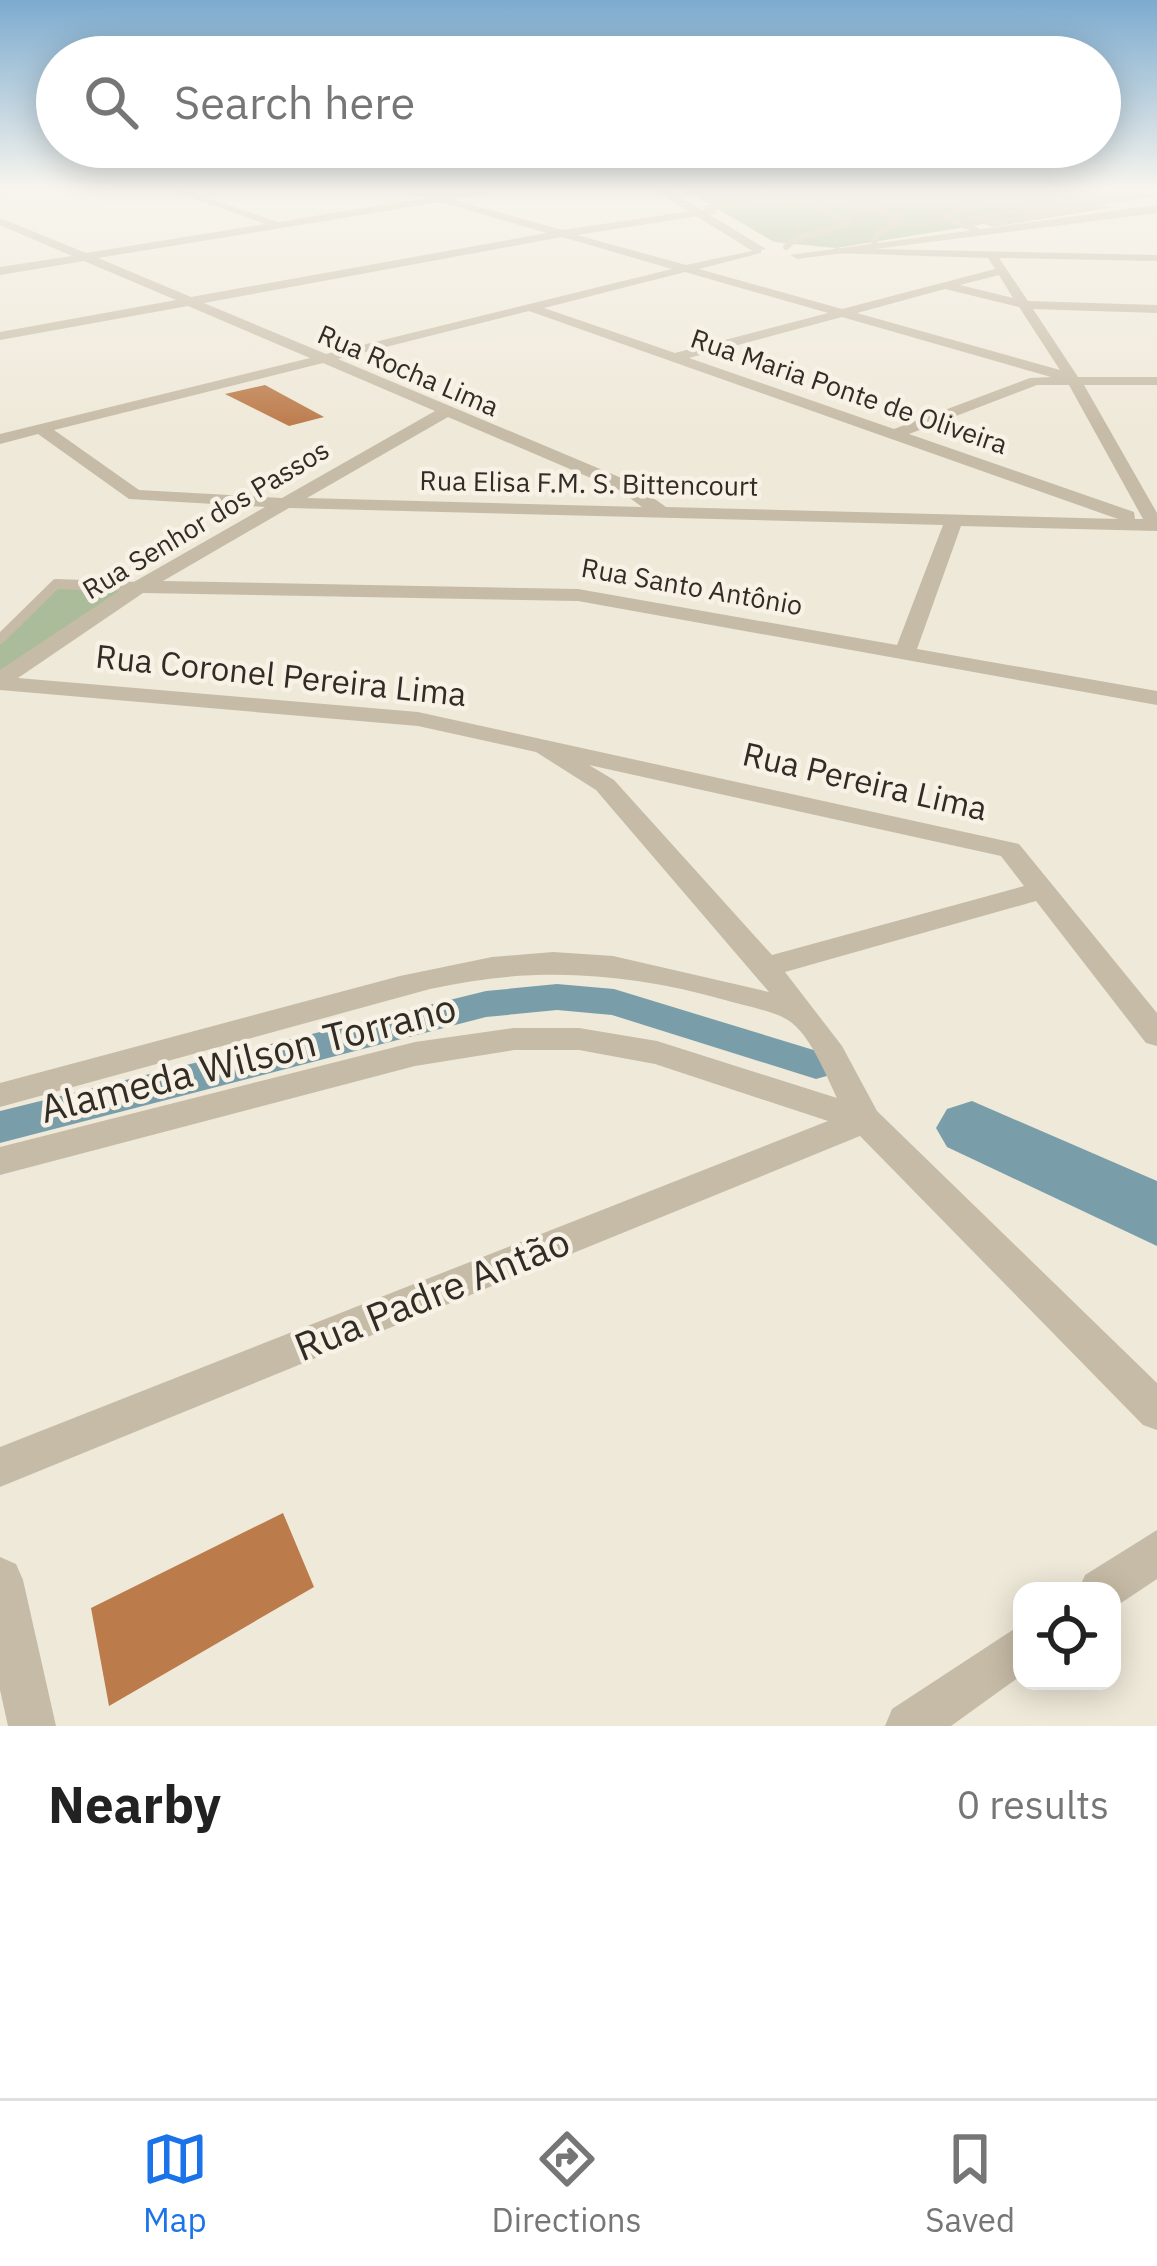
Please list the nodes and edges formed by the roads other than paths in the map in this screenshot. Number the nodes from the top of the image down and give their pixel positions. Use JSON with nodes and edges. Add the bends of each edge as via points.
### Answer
{"nodes":[{"id":1,"x":108,"y":269,"type":"edge"},
{"id":2,"x":375,"y":269,"type":"edge"},
{"id":3,"x":684,"y":269,"type":"edge"},
{"id":4,"x":703,"y":269,"type":"edge"},
{"id":5,"x":1003,"y":270,"type":"joint"},
{"id":6,"x":943,"y":285,"type":"junction"},
{"id":7,"x":190,"y":303,"type":"junction"},
{"id":8,"x":1027,"y":305,"type":"junction"},
{"id":9,"x":526,"y":306,"type":"junction"},
{"id":10,"x":1157,"y":309,"type":"edge"},
{"id":11,"x":839,"y":311,"type":"junction"},
{"id":12,"x":0,"y":336,"type":"edge"},
{"id":13,"x":678,"y":357,"type":"junction"},
{"id":14,"x":318,"y":358,"type":"junction"},
{"id":15,"x":1072,"y":378,"type":"junction"},
{"id":16,"x":1157,"y":381,"type":"edge"},
{"id":17,"x":443,"y":413,"type":"junction"},
{"id":18,"x":41,"y":429,"type":"junction"},
{"id":19,"x":895,"y":434,"type":"junction"},
{"id":20,"x":0,"y":439,"type":"edge"},
{"id":21,"x":284,"y":503,"type":"junction"},
{"id":22,"x":662,"y":513,"type":"junction"},
{"id":23,"x":954,"y":520,"type":"junction"},
{"id":24,"x":1156,"y":525,"type":"edge"},
{"id":25,"x":140,"y":586,"type":"junction"},
{"id":26,"x":0,"y":639,"type":"edge"},
{"id":27,"x":904,"y":655,"type":"junction"},
{"id":28,"x":0,"y":681,"type":"edge"},
{"id":29,"x":1157,"y":698,"type":"edge"},
{"id":30,"x":544,"y":747,"type":"junction"},
{"id":31,"x":1042,"y":890,"type":"junction"},
{"id":32,"x":766,"y":968,"type":"junction"},
{"id":33,"x":796,"y":1012,"type":"junction"},
{"id":34,"x":1157,"y":1035,"type":"edge"},
{"id":35,"x":0,"y":1095,"type":"edge"},
{"id":36,"x":865,"y":1120,"type":"junction"},
{"id":37,"x":0,"y":1162,"type":"edge"},
{"id":38,"x":1157,"y":1411,"type":"edge"},
{"id":39,"x":0,"y":1467,"type":"edge"},
{"id":40,"x":1157,"y":1552,"type":"edge"},
{"id":41,"x":0,"y":1580,"type":"edge"},
{"id":42,"x":1114,"y":1582,"type":"edge"},
{"id":43,"x":1013,"y":1653,"type":"edge"},
{"id":44,"x":32,"y":1726,"type":"edge"},
{"id":45,"x":909,"y":1726,"type":"edge"}],
"edges":[{"from":1,"to":7,"type":"street","name":"Rua Rocha Lima"},
{"from":2,"to":7,"type":"street"},
{"from":3,"to":9,"type":"street"},
{"from":4,"to":11,"type":"street"},
{"from":5,"to":6,"type":"street"},
{"from":5,"to":8,"type":"street"},
{"from":6,"to":8,"type":"street"},
{"from":6,"to":11,"type":"street"},
{"from":7,"to":12,"type":"street"},
{"from":7,"to":14,"type":"street","name":"Rua Rocha Lima"},
{"from":8,"to":10,"type":"street"},
{"from":8,"to":15,"type":"street"},
{"from":9,"to":13,"type":"street","name":"Rua Maria Ponte de Oliveira"},
{"from":9,"to":14,"type":"street"},
{"from":11,"to":13,"type":"street"},
{"from":11,"to":15,"type":"street"},
{"from":13,"to":19,"type":"street","name":"Rua Maria Ponte de Oliveira"},
{"from":14,"to":17,"type":"street","name":"Rua Rocha Lima"},
{"from":14,"to":18,"type":"street"},
{"from":15,"to":16,"type":"street"},
{"from":15,"to":19,"type":"street","via":[[1013,388]]},
{"from":15,"to":24,"type":"street"},
{"from":17,"to":21,"type":"street","name":"Rua Senhor dos Passos"},
{"from":17,"to":22,"type":"street","name":"Rua Rocha Lima","via":[[625,486]]},
{"from":18,"to":20,"type":"street"},
{"from":18,"to":21,"type":"street","name":"Rua Elisa F.M. S. Bittencourt","via":[[136,495]]},
{"from":19,"to":24,"type":"street","name":"Rua Maria Ponte de Oliveira"},
{"from":21,"to":22,"type":"street","name":"Rua Elisa F.M. S. Bittencourt"},
{"from":21,"to":25,"type":"street","name":"Rua Senhor dos Passos"},
{"from":22,"to":23,"type":"street","name":"Rua Elisa F.M. S. Bittencourt"},
{"from":23,"to":24,"type":"street","name":"Rua Elisa F.M. S. Bittencourt"},
{"from":23,"to":27,"type":"street"},
{"from":25,"to":26,"type":"lane","via":[[56,584]]},
{"from":25,"to":27,"type":"street","name":"Rua Santo Antônio","via":[[578,596]]},
{"from":25,"to":28,"type":"street","name":"Rua Senhor dos Passos"},
{"from":27,"to":29,"type":"street","name":"Rua Santo Antônio"},
{"from":28,"to":30,"type":"street","name":"Rua Coronel Pereira Lima","via":[[418,719]]},
{"from":30,"to":31,"type":"street","name":"Rua Pereira Lima","via":[[1010,850]]},
{"from":30,"to":32,"type":"street","name":"Rua Coronel Pereira Lima","via":[[605,785]]},
{"from":31,"to":32,"type":"street"},
{"from":31,"to":34,"type":"street","name":"Rua Pereira Lima"},
{"from":32,"to":33,"type":"street","name":"Rua Coronel Pereira Lima"},
{"from":33,"to":35,"type":"street","name":"Alameda Wilson Torrano","via":[[620,970],[506,965]]},
{"from":33,"to":36,"type":"street","name":"Rua Coronel Pereira Lima","via":[[831,1054]]},
{"from":36,"to":37,"type":"street","name":"Alameda Wilson Torrano","via":[[657,1054],[579,1039],[514,1039],[415,1054]]},
{"from":36,"to":38,"type":"street"},
{"from":36,"to":39,"type":"street","name":"Rua Padre Antão"},
{"from":40,"to":42,"type":"street"},
{"from":41,"to":44,"type":"street"},
{"from":43,"to":45,"type":"street"}]}
